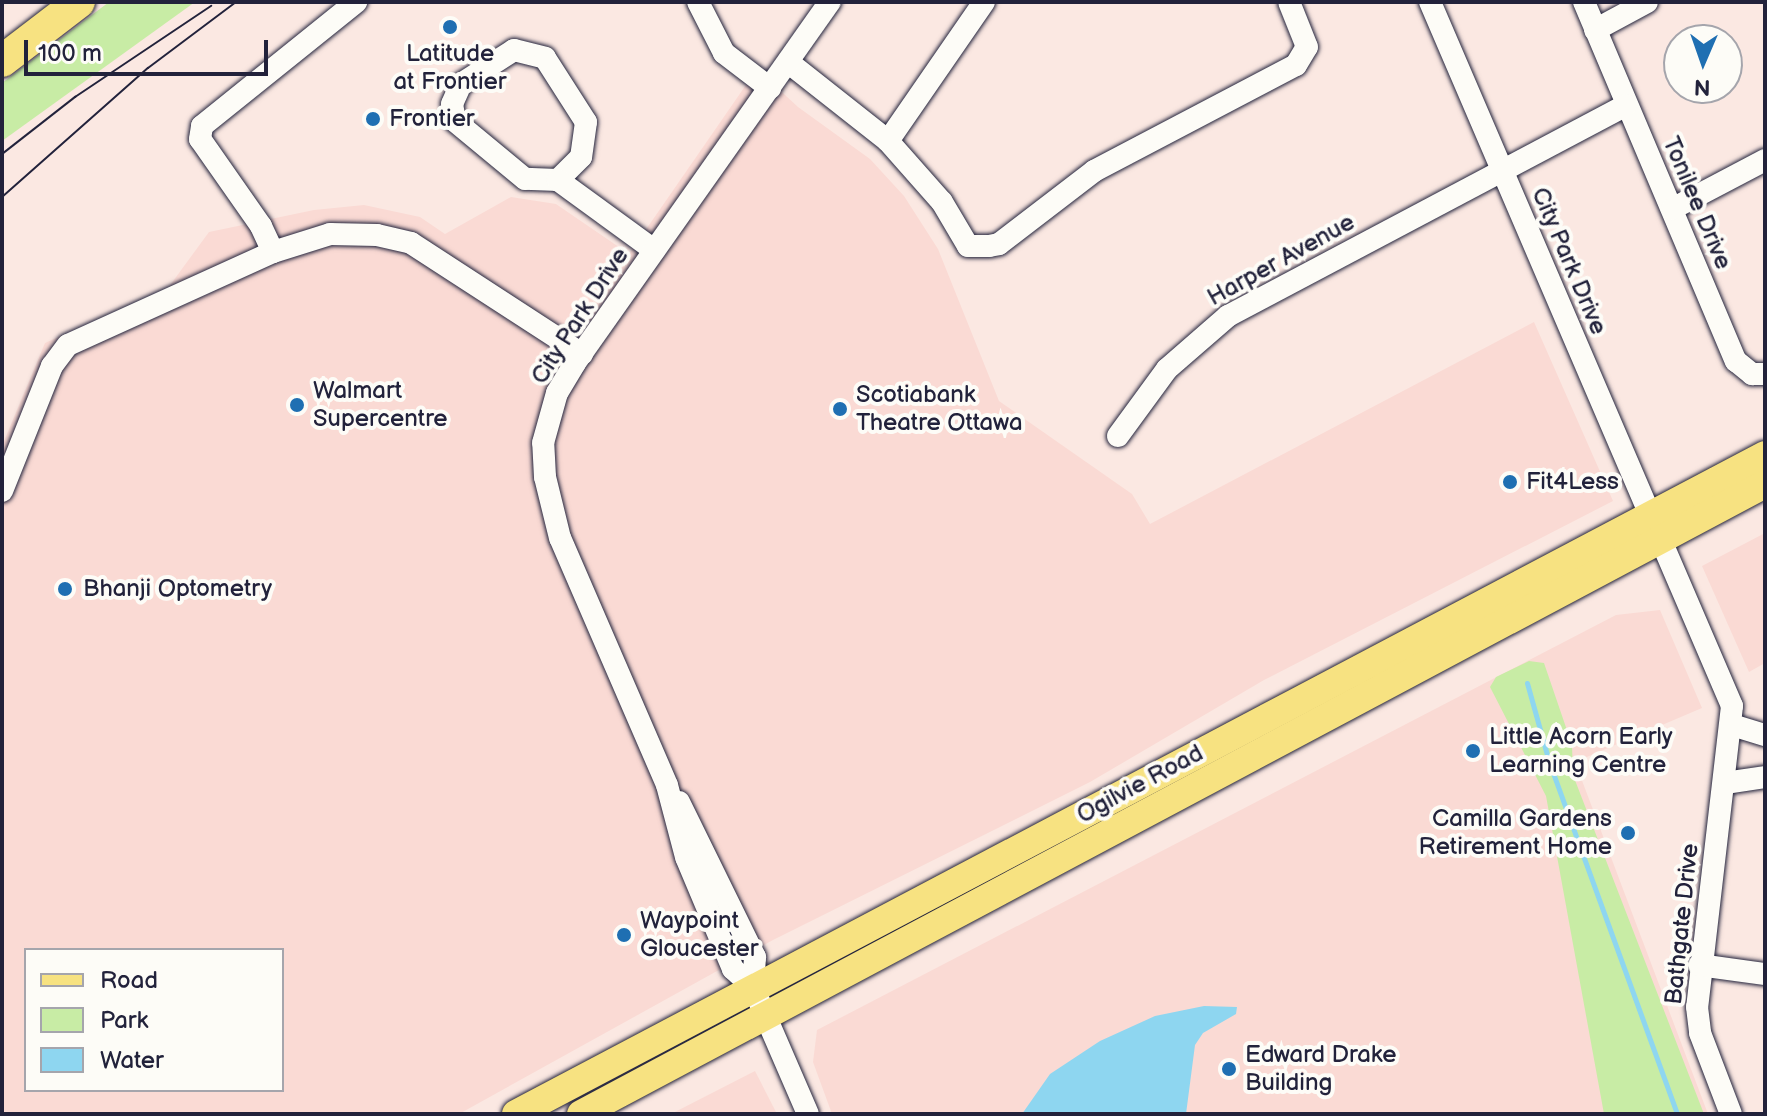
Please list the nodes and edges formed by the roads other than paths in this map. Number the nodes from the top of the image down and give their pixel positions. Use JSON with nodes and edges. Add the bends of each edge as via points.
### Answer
{"nodes":[{"id":1,"x":60,"y":2,"type":"edge"},
{"id":2,"x":79,"y":2,"type":"edge"},
{"id":3,"x":356,"y":2,"type":"edge"},
{"id":4,"x":698,"y":2,"type":"edge"},
{"id":5,"x":830,"y":2,"type":"edge"},
{"id":6,"x":984,"y":2,"type":"edge"},
{"id":7,"x":1289,"y":2,"type":"edge"},
{"id":8,"x":1430,"y":2,"type":"edge"},
{"id":9,"x":1584,"y":2,"type":"edge"},
{"id":10,"x":1647,"y":2,"type":"edge"},
{"id":11,"x":1595,"y":30,"type":"junction"},
{"id":12,"x":2,"y":40,"type":"edge"},
{"id":13,"x":2,"y":61,"type":"edge"},
{"id":14,"x":788,"y":62,"type":"junction"},
{"id":15,"x":770,"y":88,"type":"junction"},
{"id":16,"x":1626,"y":105,"type":"junction"},
{"id":17,"x":888,"y":141,"type":"junction"},
{"id":18,"x":1765,"y":160,"type":"edge"},
{"id":19,"x":1503,"y":170,"type":"junction"},
{"id":20,"x":552,"y":182,"type":"junction"},
{"id":21,"x":1672,"y":209,"type":"junction"},
{"id":22,"x":654,"y":250,"type":"junction"},
{"id":23,"x":273,"y":252,"type":"junction"},
{"id":24,"x":582,"y":354,"type":"junction"},
{"id":25,"x":1758,"y":374,"type":"edge"},
{"id":26,"x":1118,"y":436,"type":"dead end"},
{"id":27,"x":1765,"y":455,"type":"edge"},
{"id":28,"x":1765,"y":484,"type":"edge"},
{"id":29,"x":2,"y":491,"type":"edge"},
{"id":30,"x":1652,"y":530,"type":"junction"},
{"id":31,"x":1732,"y":725,"type":"junction"},
{"id":32,"x":1765,"y":735,"type":"edge"},
{"id":33,"x":1765,"y":777,"type":"edge"},
{"id":34,"x":1725,"y":783,"type":"junction"},
{"id":35,"x":1699,"y":965,"type":"junction"},
{"id":36,"x":1765,"y":974,"type":"edge"},
{"id":37,"x":753,"y":987,"type":"junction"},
{"id":38,"x":765,"y":1013,"type":"junction"},
{"id":39,"x":516,"y":1114,"type":"edge"},
{"id":40,"x":581,"y":1114,"type":"edge"},
{"id":41,"x":808,"y":1114,"type":"edge"},
{"id":42,"x":1731,"y":1114,"type":"edge"}],
"edges":[{"from":1,"to":12,"type":"highway"},
{"from":2,"to":13,"type":"highway"},
{"from":3,"to":23,"type":"street","via":[[202,126],[200,139],[261,226]]},
{"from":4,"to":15,"type":"street","via":[[724,53]]},
{"from":5,"to":14,"type":"street","name":"City Park Drive"},
{"from":6,"to":17,"type":"street"},
{"from":7,"to":17,"type":"street","via":[[1307,47],[1296,65],[1094,171],[999,244],[968,246],[942,202]]},
{"from":8,"to":19,"type":"street","name":"City Park Drive"},
{"from":9,"to":11,"type":"street","name":"Tonilee Drive"},
{"from":10,"to":11,"type":"street"},
{"from":11,"to":16,"type":"street","name":"Tonilee Drive"},
{"from":14,"to":15,"type":"street","name":"City Park Drive"},
{"from":14,"to":17,"type":"street"},
{"from":15,"to":22,"type":"street","name":"City Park Drive"},
{"from":16,"to":19,"type":"street","name":"Harper Avenue"},
{"from":16,"to":21,"type":"street","name":"Tonilee Drive"},
{"from":18,"to":21,"type":"street"},
{"from":19,"to":26,"type":"street","name":"Harper Avenue","via":[[1228,316],[1167,369]]},
{"from":19,"to":30,"type":"street","name":"City Park Drive"},
{"from":20,"to":20,"type":"street","via":[[525,179],[462,132],[452,104],[468,78],[514,50],[537,53],[586,122],[581,157]]},
{"from":20,"to":22,"type":"street"},
{"from":21,"to":25,"type":"street","name":"Tonilee Drive","via":[[1736,361]]},
{"from":22,"to":24,"type":"street","name":"City Park Drive"},
{"from":23,"to":24,"type":"street","via":[[330,234],[369,234],[411,243]]},
{"from":23,"to":29,"type":"street","via":[[68,345],[52,366]]},
{"from":24,"to":37,"type":"street","name":"City Park Drive","via":[[557,393],[543,443],[551,511],[667,785],[708,854],[755,957]]},
{"from":27,"to":30,"type":"main road","name":"Ogilvie Road"},
{"from":28,"to":30,"type":"main road","name":"Ogilvie Road"},
{"from":30,"to":31,"type":"street","name":"Bathgate Drive","via":[[1727,694]]},
{"from":30,"to":37,"type":"main road","name":"Ogilvie Road"},
{"from":30,"to":38,"type":"main road","name":"Ogilvie Road"},
{"from":31,"to":32,"type":"street"},
{"from":31,"to":34,"type":"street","name":"Bathgate Drive"},
{"from":33,"to":34,"type":"street"},
{"from":34,"to":35,"type":"street","name":"Bathgate Drive"},
{"from":35,"to":36,"type":"street"},
{"from":35,"to":42,"type":"street","name":"Bathgate Drive","via":[[1700,1033]]},
{"from":37,"to":38,"type":"street","name":"City Park Drive"},
{"from":37,"to":39,"type":"main road","name":"Ogilvie Road"},
{"from":38,"to":40,"type":"main road","name":"Ogilvie Road"},
{"from":38,"to":41,"type":"street","name":"City Park Drive"}]}
